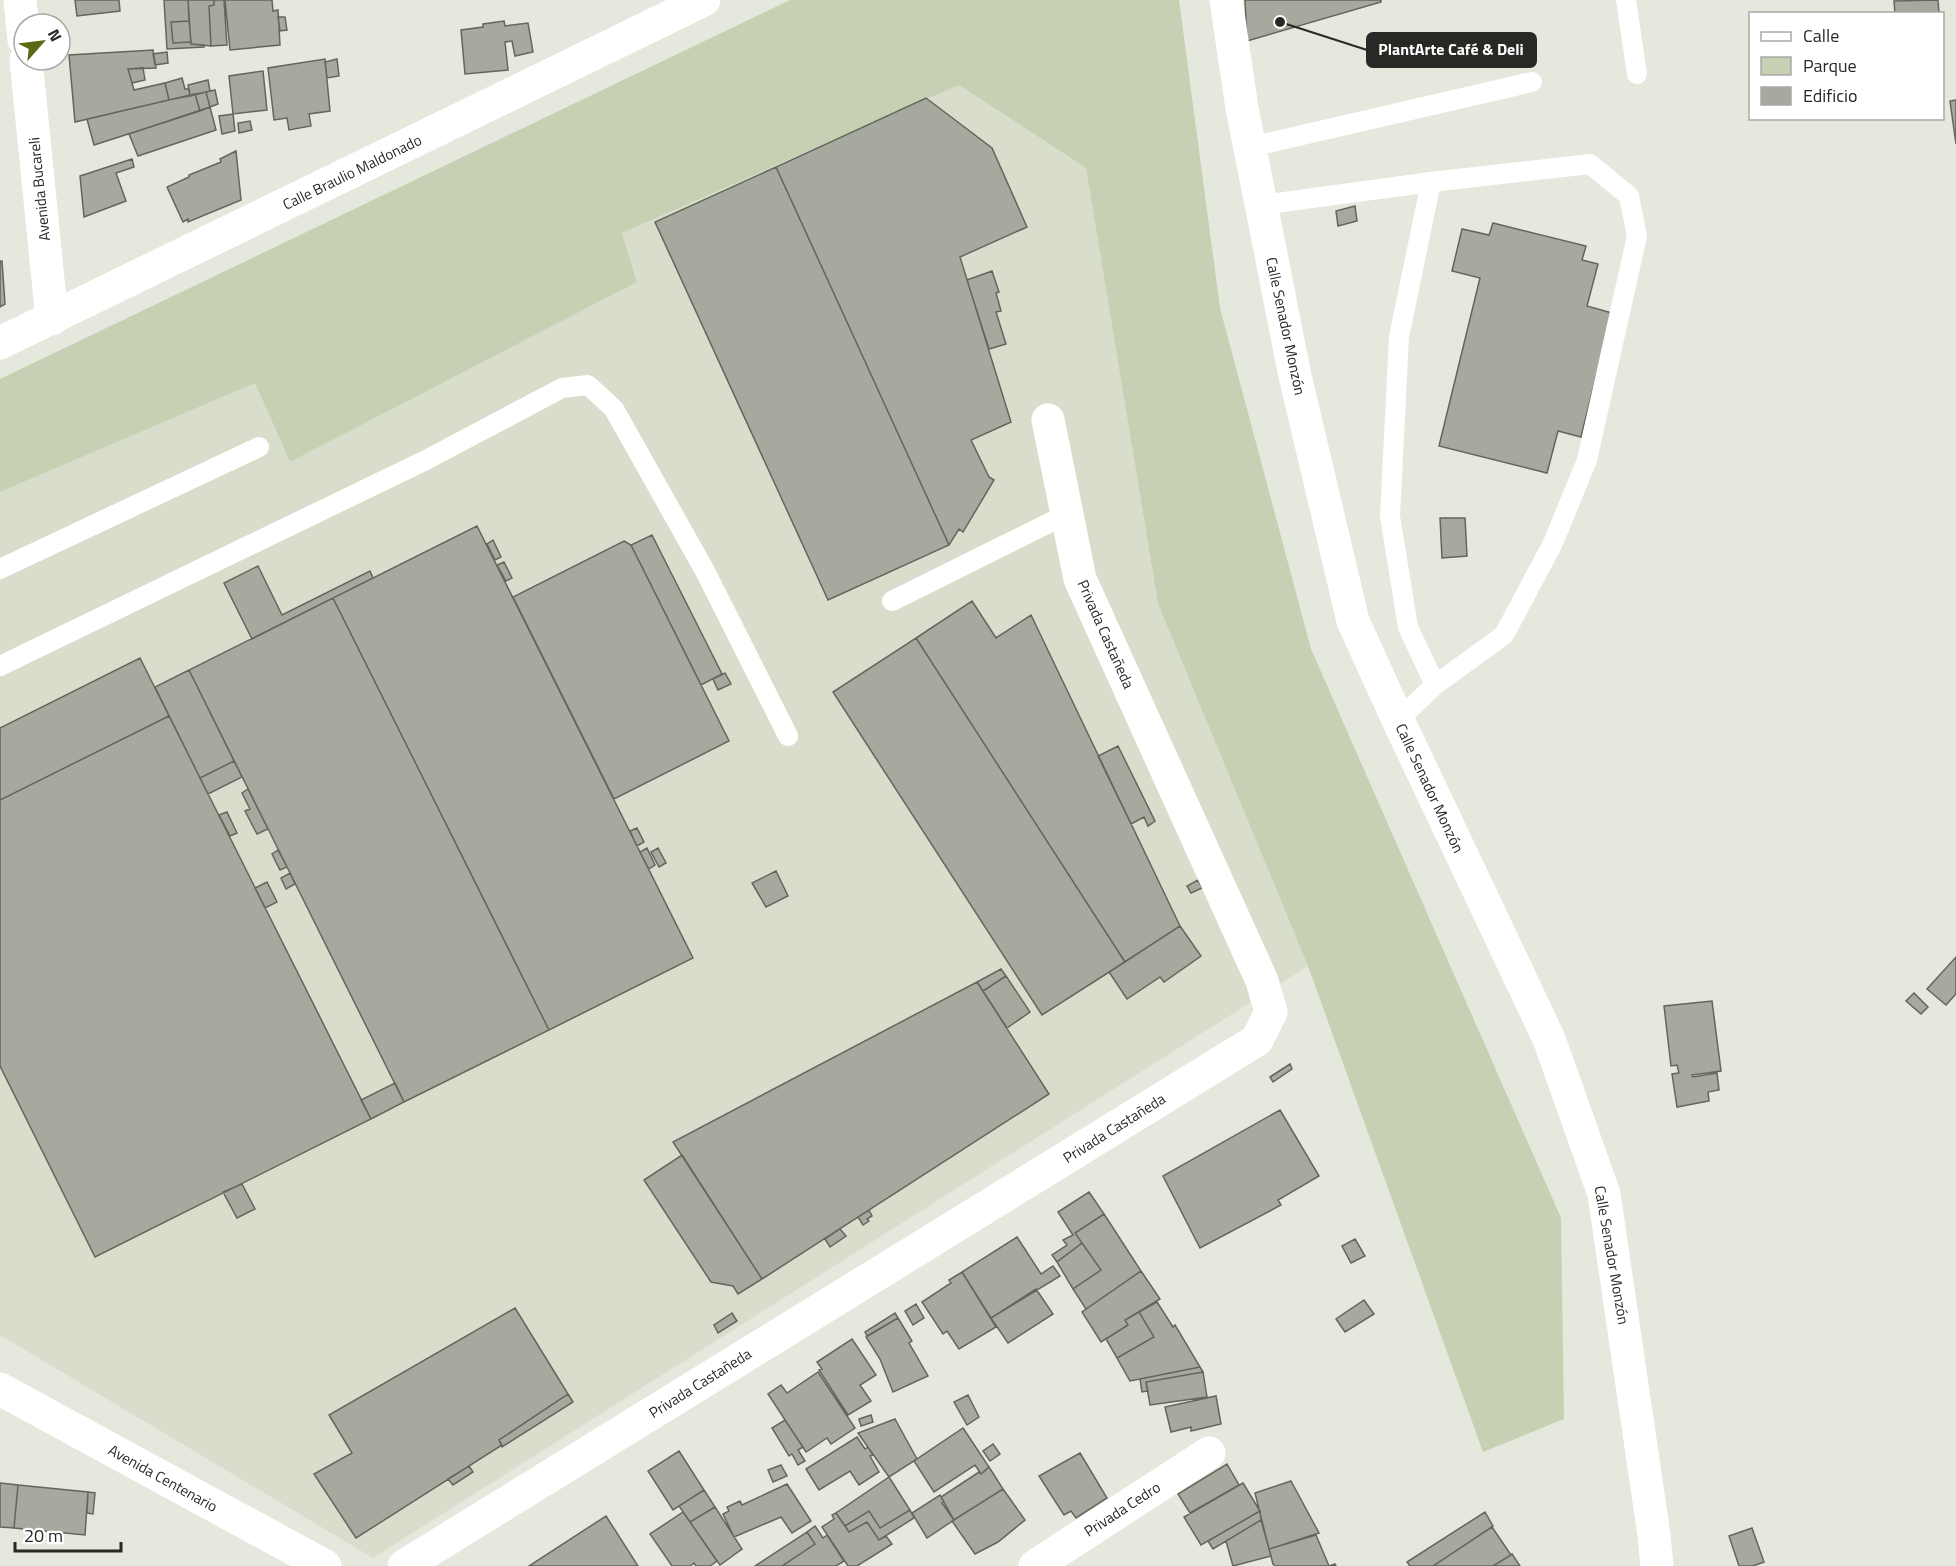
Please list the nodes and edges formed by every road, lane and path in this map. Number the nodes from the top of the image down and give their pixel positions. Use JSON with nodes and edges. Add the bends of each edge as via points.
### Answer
{"nodes":[{"id":1,"x":704,"y":0,"type":"edge"},
{"id":2,"x":1226,"y":0,"type":"edge"},
{"id":3,"x":1626,"y":0,"type":"edge"},
{"id":4,"x":27,"y":72,"type":"edge"},
{"id":5,"x":1637,"y":74,"type":"dead end"},
{"id":6,"x":1532,"y":82,"type":"dead end"},
{"id":7,"x":1250,"y":147,"type":"junction"},
{"id":8,"x":1431,"y":182,"type":"junction"},
{"id":9,"x":1262,"y":204,"type":"junction"},
{"id":10,"x":52,"y":318,"type":"junction"},
{"id":11,"x":0,"y":343,"type":"edge"},
{"id":12,"x":1048,"y":420,"type":"dead end"},
{"id":13,"x":259,"y":447,"type":"dead end"},
{"id":14,"x":1067,"y":514,"type":"junction"},
{"id":15,"x":0,"y":569,"type":"edge"},
{"id":16,"x":892,"y":601,"type":"dead end"},
{"id":17,"x":0,"y":666,"type":"edge"},
{"id":18,"x":1435,"y":685,"type":"junction"},
{"id":19,"x":1398,"y":720,"type":"junction"},
{"id":20,"x":788,"y":736,"type":"dead end"},
{"id":21,"x":0,"y":1389,"type":"edge"},
{"id":22,"x":1209,"y":1453,"type":"dead end"},
{"id":23,"x":325,"y":1566,"type":"edge"},
{"id":24,"x":404,"y":1566,"type":"edge"},
{"id":25,"x":1035,"y":1566,"type":"edge"},
{"id":26,"x":1657,"y":1566,"type":"edge"}],
"edges":[{"from":1,"to":10,"type":"street","name":"Calle Braulio Maldonado"},
{"from":2,"to":7,"type":"street","name":"Calle Senador Monzón"},
{"from":3,"to":5,"type":"lane"},
{"from":4,"to":10,"type":"street","name":"Avenida Bucareli"},
{"from":6,"to":7,"type":"lane"},
{"from":7,"to":9,"type":"street","name":"Calle Senador Monzón"},
{"from":8,"to":9,"type":"lane"},
{"from":8,"to":18,"type":"lane","via":[[1399,337],[1390,516],[1408,627]]},
{"from":8,"to":18,"type":"lane","via":[[1590,164],[1629,196],[1637,236],[1587,460],[1553,543],[1504,635]]},
{"from":9,"to":19,"type":"street","name":"Calle Senador Monzón","via":[[1296,376],[1353,621]]},
{"from":10,"to":11,"type":"street","name":"Calle Braulio Maldonado"},
{"from":12,"to":14,"type":"street","name":"Privada Castañeda"},
{"from":13,"to":15,"type":"lane"},
{"from":14,"to":16,"type":"lane"},
{"from":14,"to":24,"type":"street","name":"Privada Castañeda","via":[[1080,579],[1262,981],[1271,1012],[1257,1040]]},
{"from":17,"to":20,"type":"lane","via":[[426,460],[562,388],[588,385],[614,409],[705,571]]},
{"from":18,"to":19,"type":"lane"},
{"from":19,"to":26,"type":"street","name":"Calle Senador Monzón","via":[[1549,1039],[1604,1194]]},
{"from":21,"to":23,"type":"street","name":"Avenida Centenario"},
{"from":22,"to":25,"type":"street","name":"Privada Cedro"}]}
